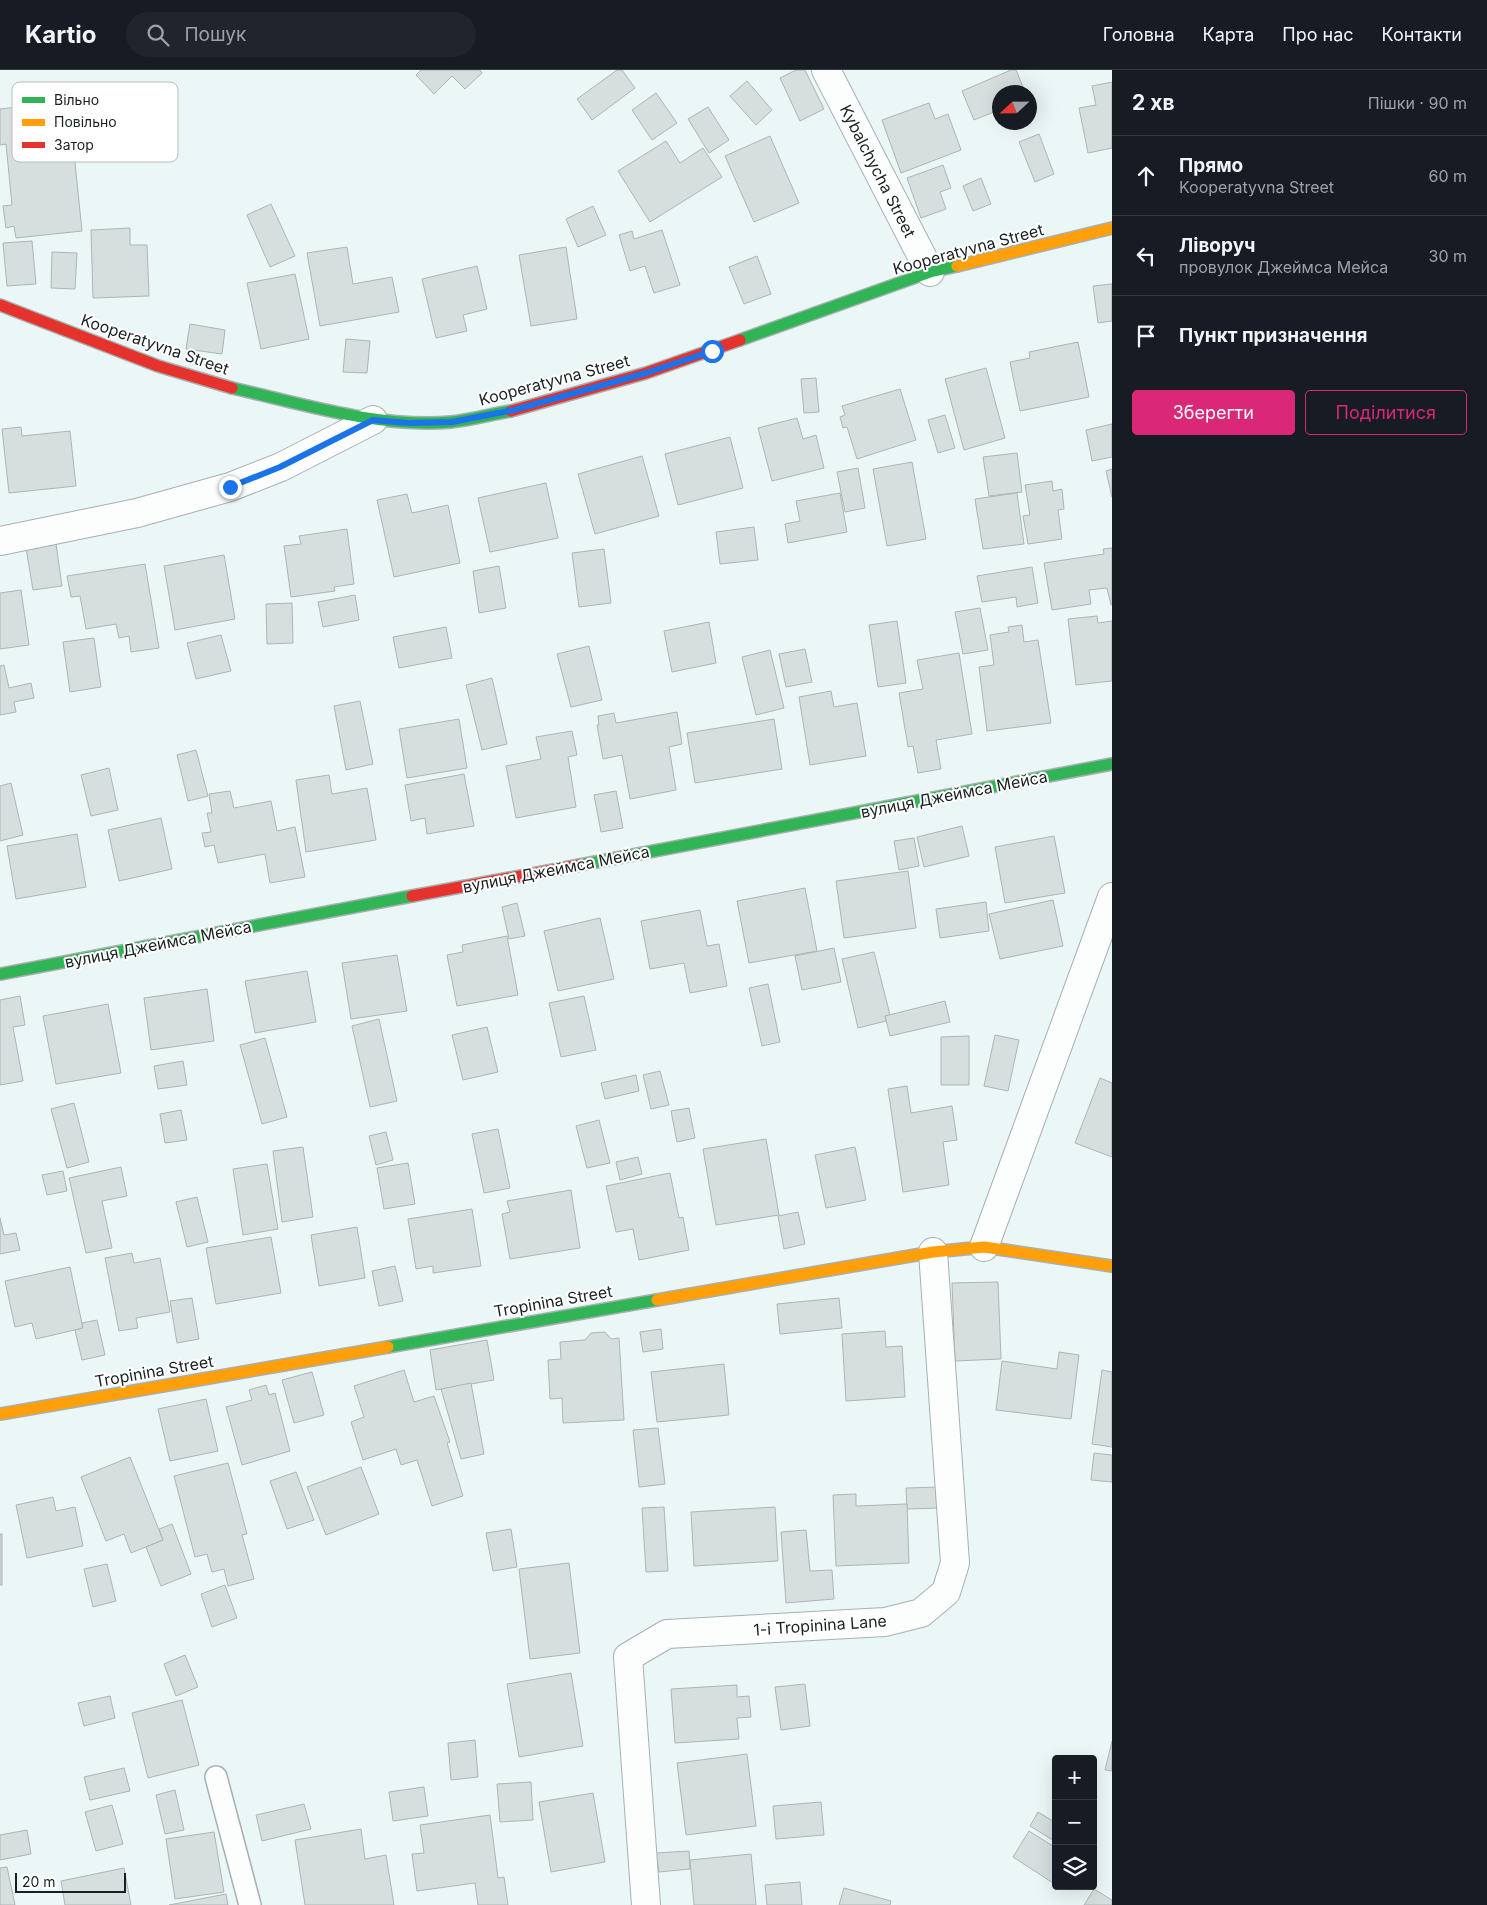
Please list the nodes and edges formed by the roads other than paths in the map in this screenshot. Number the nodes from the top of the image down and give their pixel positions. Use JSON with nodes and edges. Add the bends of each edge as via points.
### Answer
{"nodes":[{"id":1,"x":826,"y":70,"type":"edge"},
{"id":2,"x":1112,"y":228,"type":"edge"},
{"id":3,"x":930,"y":272,"type":"junction"},
{"id":4,"x":0,"y":305,"type":"edge"},
{"id":5,"x":373,"y":420,"type":"junction"},
{"id":6,"x":0,"y":541,"type":"edge"},
{"id":7,"x":1112,"y":764,"type":"edge"},
{"id":8,"x":1112,"y":897,"type":"edge"},
{"id":9,"x":0,"y":974,"type":"edge"},
{"id":10,"x":984,"y":1247,"type":"junction"},
{"id":11,"x":933,"y":1252,"type":"junction"},
{"id":12,"x":1112,"y":1266,"type":"edge"},
{"id":13,"x":0,"y":1414,"type":"edge"},
{"id":14,"x":216,"y":1777,"type":"dead end"},
{"id":15,"x":250,"y":1905,"type":"edge"},
{"id":16,"x":646,"y":1905,"type":"edge"}],
"edges":[{"from":1,"to":3,"type":"street","name":"Kybalchycha Street"},
{"from":2,"to":3,"type":"street","name":"Kooperatyvna Street"},
{"from":3,"to":5,"type":"street","name":"Kooperatyvna Street","via":[[646,373],[514,410],[452,422]]},
{"from":4,"to":5,"type":"street","name":"Kooperatyvna Street","via":[[158,366],[212,383]]},
{"from":5,"to":6,"type":"street","via":[[280,467],[230,487],[137,512]]},
{"from":7,"to":9,"type":"street","name":"вулиця Джеймса Мейса"},
{"from":8,"to":10,"type":"street"},
{"from":10,"to":11,"type":"street","name":"Tropinina Street"},
{"from":10,"to":12,"type":"street","name":"Tropinina Street"},
{"from":11,"to":13,"type":"street","name":"Tropinina Street"},
{"from":11,"to":16,"type":"street","name":"1-i Tropinina Lane","via":[[955,1563],[946,1592],[921,1613],[885,1622],[667,1634],[628,1658]]},
{"from":14,"to":15,"type":"lane"}]}
